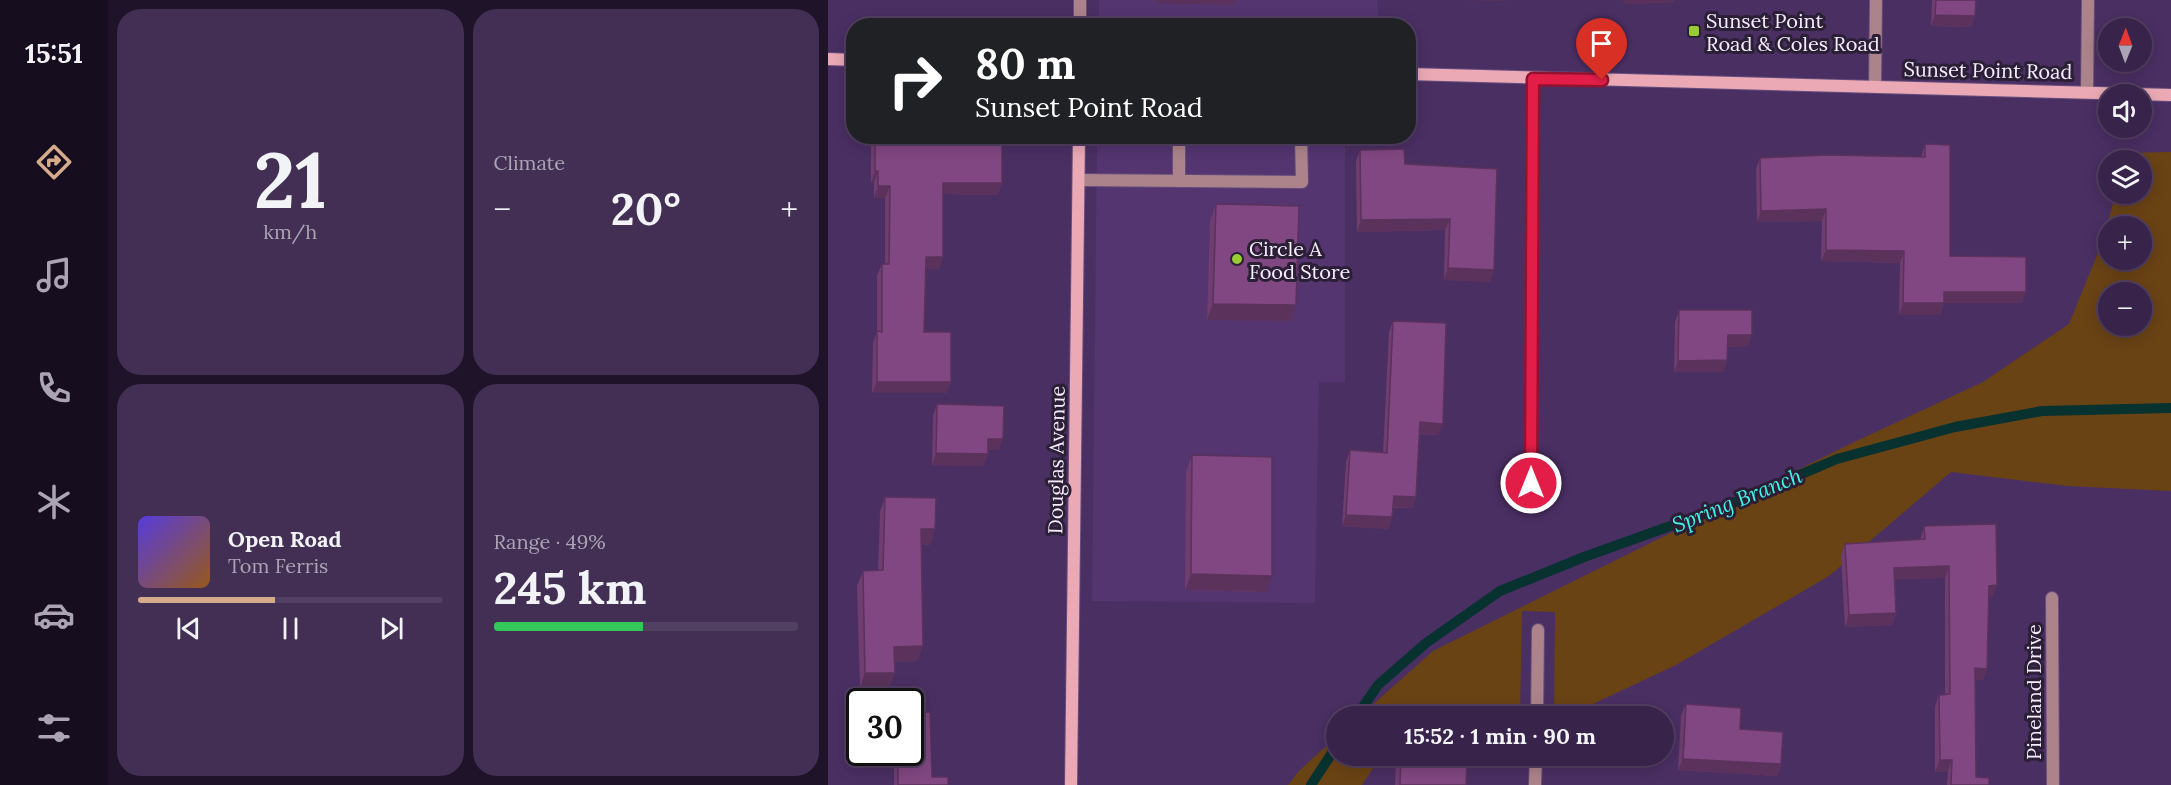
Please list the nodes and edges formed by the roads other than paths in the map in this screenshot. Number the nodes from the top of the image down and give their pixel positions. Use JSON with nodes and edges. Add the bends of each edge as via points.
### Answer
{"nodes":[{"id":1,"x":1080,"y":0,"type":"edge"},
{"id":2,"x":1876,"y":0,"type":"edge"},
{"id":3,"x":2088,"y":0,"type":"edge"},
{"id":4,"x":1080,"y":18,"type":"edge"},
{"id":5,"x":828,"y":59,"type":"edge"},
{"id":6,"x":846,"y":60,"type":"edge"},
{"id":7,"x":1416,"y":74,"type":"edge"},
{"id":8,"x":1533,"y":79,"type":"junction"},
{"id":9,"x":1875,"y":86,"type":"junction"},
{"id":10,"x":2087,"y":92,"type":"junction"},
{"id":11,"x":2171,"y":95,"type":"edge"},
{"id":12,"x":1079,"y":144,"type":"edge"},
{"id":13,"x":1179,"y":144,"type":"edge"},
{"id":14,"x":1301,"y":144,"type":"edge"},
{"id":15,"x":1079,"y":180,"type":"junction"},
{"id":16,"x":1179,"y":181,"type":"junction"},
{"id":17,"x":1531,"y":483,"type":"dead end"},
{"id":18,"x":2052,"y":598,"type":"dead end"},
{"id":19,"x":1538,"y":630,"type":"dead end"},
{"id":20,"x":1537,"y":706,"type":"edge"},
{"id":21,"x":1536,"y":766,"type":"edge"},
{"id":22,"x":1071,"y":785,"type":"edge"},
{"id":23,"x":1535,"y":785,"type":"edge"},
{"id":24,"x":2053,"y":785,"type":"edge"}],
"edges":[{"from":1,"to":4,"type":"street"},
{"from":2,"to":9,"type":"street"},
{"from":3,"to":10,"type":"street"},
{"from":5,"to":6,"type":"main road"},
{"from":7,"to":8,"type":"main road","name":"Sunset Point Road"},
{"from":8,"to":9,"type":"main road","name":"Sunset Point Road"},
{"from":8,"to":17,"type":"street"},
{"from":9,"to":10,"type":"main road","name":"Sunset Point Road"},
{"from":10,"to":11,"type":"main road","name":"Sunset Point Road"},
{"from":12,"to":15,"type":"main road","name":"Douglas Avenue"},
{"from":13,"to":16,"type":"street"},
{"from":14,"to":16,"type":"street","via":[[1302,182]]},
{"from":15,"to":16,"type":"street"},
{"from":15,"to":22,"type":"main road","name":"Douglas Avenue"},
{"from":18,"to":24,"type":"street","name":"Pineland Drive"},
{"from":19,"to":20,"type":"street"},
{"from":21,"to":23,"type":"street"}]}
